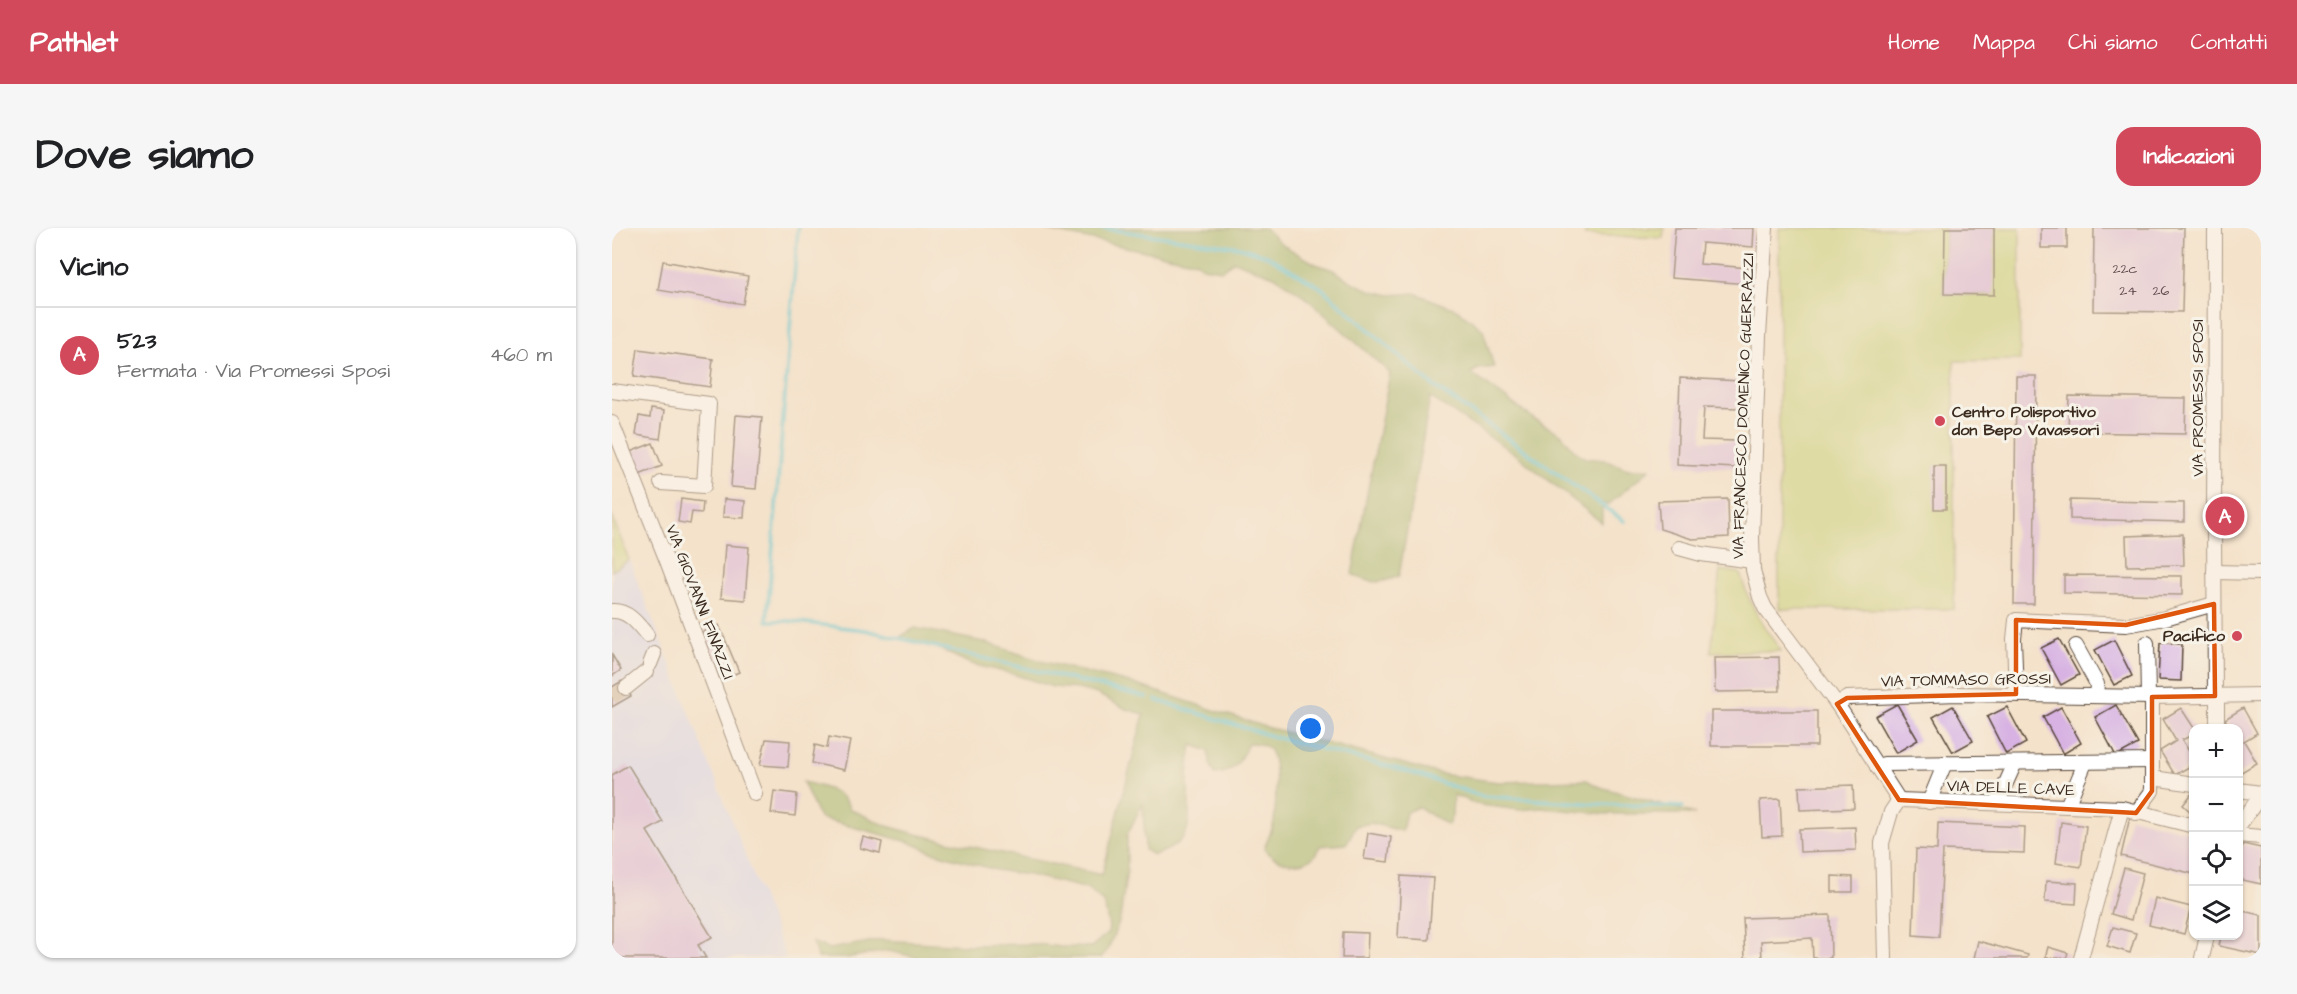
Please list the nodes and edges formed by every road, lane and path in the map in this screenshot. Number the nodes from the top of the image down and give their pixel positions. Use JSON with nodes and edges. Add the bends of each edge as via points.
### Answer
{"nodes":[{"id":1,"x":1766,"y":228,"type":"edge"},
{"id":2,"x":2215,"y":228,"type":"edge"},
{"id":3,"x":612,"y":391,"type":"edge"},
{"id":4,"x":612,"y":423,"type":"edge"},
{"id":5,"x":662,"y":483,"type":"dead end"},
{"id":6,"x":1679,"y":548,"type":"dead end"},
{"id":7,"x":1752,"y":561,"type":"junction"},
{"id":8,"x":2214,"y":572,"type":"junction"},
{"id":9,"x":2261,"y":573,"type":"edge"},
{"id":10,"x":2214,"y":604,"type":"junction"},
{"id":11,"x":614,"y":612,"type":"edge"},
{"id":12,"x":647,"y":635,"type":"dead end"},
{"id":13,"x":2147,"y":643,"type":"dead end"},
{"id":14,"x":2076,"y":646,"type":"dead end"},
{"id":15,"x":650,"y":663,"type":"dead end"},
{"id":16,"x":626,"y":688,"type":"tunnel mouth"},
{"id":17,"x":2016,"y":694,"type":"junction"},
{"id":18,"x":2261,"y":695,"type":"edge"},
{"id":19,"x":2096,"y":696,"type":"junction"},
{"id":20,"x":2216,"y":696,"type":"junction"},
{"id":21,"x":2150,"y":697,"type":"junction"},
{"id":22,"x":1838,"y":704,"type":"junction"},
{"id":23,"x":2217,"y":724,"type":"edge"},
{"id":24,"x":2152,"y":761,"type":"junction"},
{"id":25,"x":1945,"y":763,"type":"junction"},
{"id":26,"x":2015,"y":763,"type":"junction"},
{"id":27,"x":2085,"y":763,"type":"junction"},
{"id":28,"x":1877,"y":767,"type":"junction"},
{"id":29,"x":2153,"y":778,"type":"junction"},
{"id":30,"x":2189,"y":783,"type":"edge"},
{"id":31,"x":2243,"y":791,"type":"edge"},
{"id":32,"x":755,"y":794,"type":"dead end"},
{"id":33,"x":2261,"y":794,"type":"edge"},
{"id":34,"x":1899,"y":800,"type":"junction"},
{"id":35,"x":1929,"y":802,"type":"junction"},
{"id":36,"x":1997,"y":803,"type":"junction"},
{"id":37,"x":2067,"y":806,"type":"junction"},
{"id":38,"x":2122,"y":808,"type":"junction"},
{"id":39,"x":2136,"y":813,"type":"junction"},
{"id":40,"x":2243,"y":820,"type":"edge"},
{"id":41,"x":2189,"y":825,"type":"edge"},
{"id":42,"x":2243,"y":835,"type":"edge"},
{"id":43,"x":2261,"y":837,"type":"edge"},
{"id":44,"x":2206,"y":940,"type":"edge"},
{"id":45,"x":1886,"y":958,"type":"edge"},
{"id":46,"x":2081,"y":958,"type":"edge"},
{"id":47,"x":2202,"y":958,"type":"edge"}],
"edges":[{"from":1,"to":7,"type":"street","name":"VIA FRANCESCO DOMENICO GUERRAZZI","via":[[1758,336]]},
{"from":2,"to":8,"type":"street","name":"VIA PROMESSI SPOSI"},
{"from":3,"to":5,"type":"street","via":[[709,404],[704,486]]},
{"from":4,"to":32,"type":"street","name":"VIA GIOVANNI FINAZZI"},
{"from":6,"to":7,"type":"street"},
{"from":7,"to":22,"type":"street","name":"VIA FRANCESCO DOMENICO GUERRAZZI","via":[[1765,608]]},
{"from":8,"to":9,"type":"street"},
{"from":8,"to":10,"type":"street","name":"VIA PROMESSI SPOSI"},
{"from":10,"to":17,"type":"street","via":[[2127,625],[2016,620]]},
{"from":10,"to":20,"type":"street","name":"VIA PROMESSI SPOSI"},
{"from":11,"to":12,"type":"street","via":[[636,620]]},
{"from":13,"to":21,"type":"street"},
{"from":14,"to":19,"type":"street","via":[[2097,684]]},
{"from":15,"to":16,"type":"street"},
{"from":17,"to":19,"type":"street","name":"VIA TOMMASO GROSSI"},
{"from":17,"to":22,"type":"street","name":"VIA TOMMASO GROSSI","via":[[1847,698]]},
{"from":18,"to":20,"type":"street","name":"VIA TOMMASO GROSSI"},
{"from":19,"to":21,"type":"street","name":"VIA TOMMASO GROSSI"},
{"from":20,"to":21,"type":"street","name":"VIA TOMMASO GROSSI"},
{"from":20,"to":23,"type":"street","name":"VIA PROMESSI SPOSI"},
{"from":21,"to":24,"type":"street"},
{"from":22,"to":28,"type":"street"},
{"from":24,"to":27,"type":"street"},
{"from":24,"to":29,"type":"street"},
{"from":25,"to":26,"type":"street"},
{"from":25,"to":28,"type":"street"},
{"from":25,"to":35,"type":"street"},
{"from":26,"to":27,"type":"street"},
{"from":26,"to":36,"type":"street"},
{"from":27,"to":37,"type":"street"},
{"from":28,"to":34,"type":"street"},
{"from":29,"to":30,"type":"street"},
{"from":29,"to":39,"type":"street","via":[[2152,791]]},
{"from":31,"to":33,"type":"street"},
{"from":33,"to":40,"type":"street"},
{"from":34,"to":35,"type":"street","name":"VIA DELLE CAVE"},
{"from":34,"to":45,"type":"street","via":[[1891,812],[1882,843]]},
{"from":35,"to":36,"type":"street","name":"VIA DELLE CAVE"},
{"from":36,"to":37,"type":"street","name":"VIA DELLE CAVE"},
{"from":37,"to":38,"type":"street","name":"VIA DELLE CAVE"},
{"from":38,"to":39,"type":"street","name":"VIA DELLE CAVE"},
{"from":38,"to":46,"type":"street"},
{"from":39,"to":41,"type":"street","name":"VIA DELLE CAVE"},
{"from":42,"to":43,"type":"street"},
{"from":44,"to":47,"type":"street"}]}
